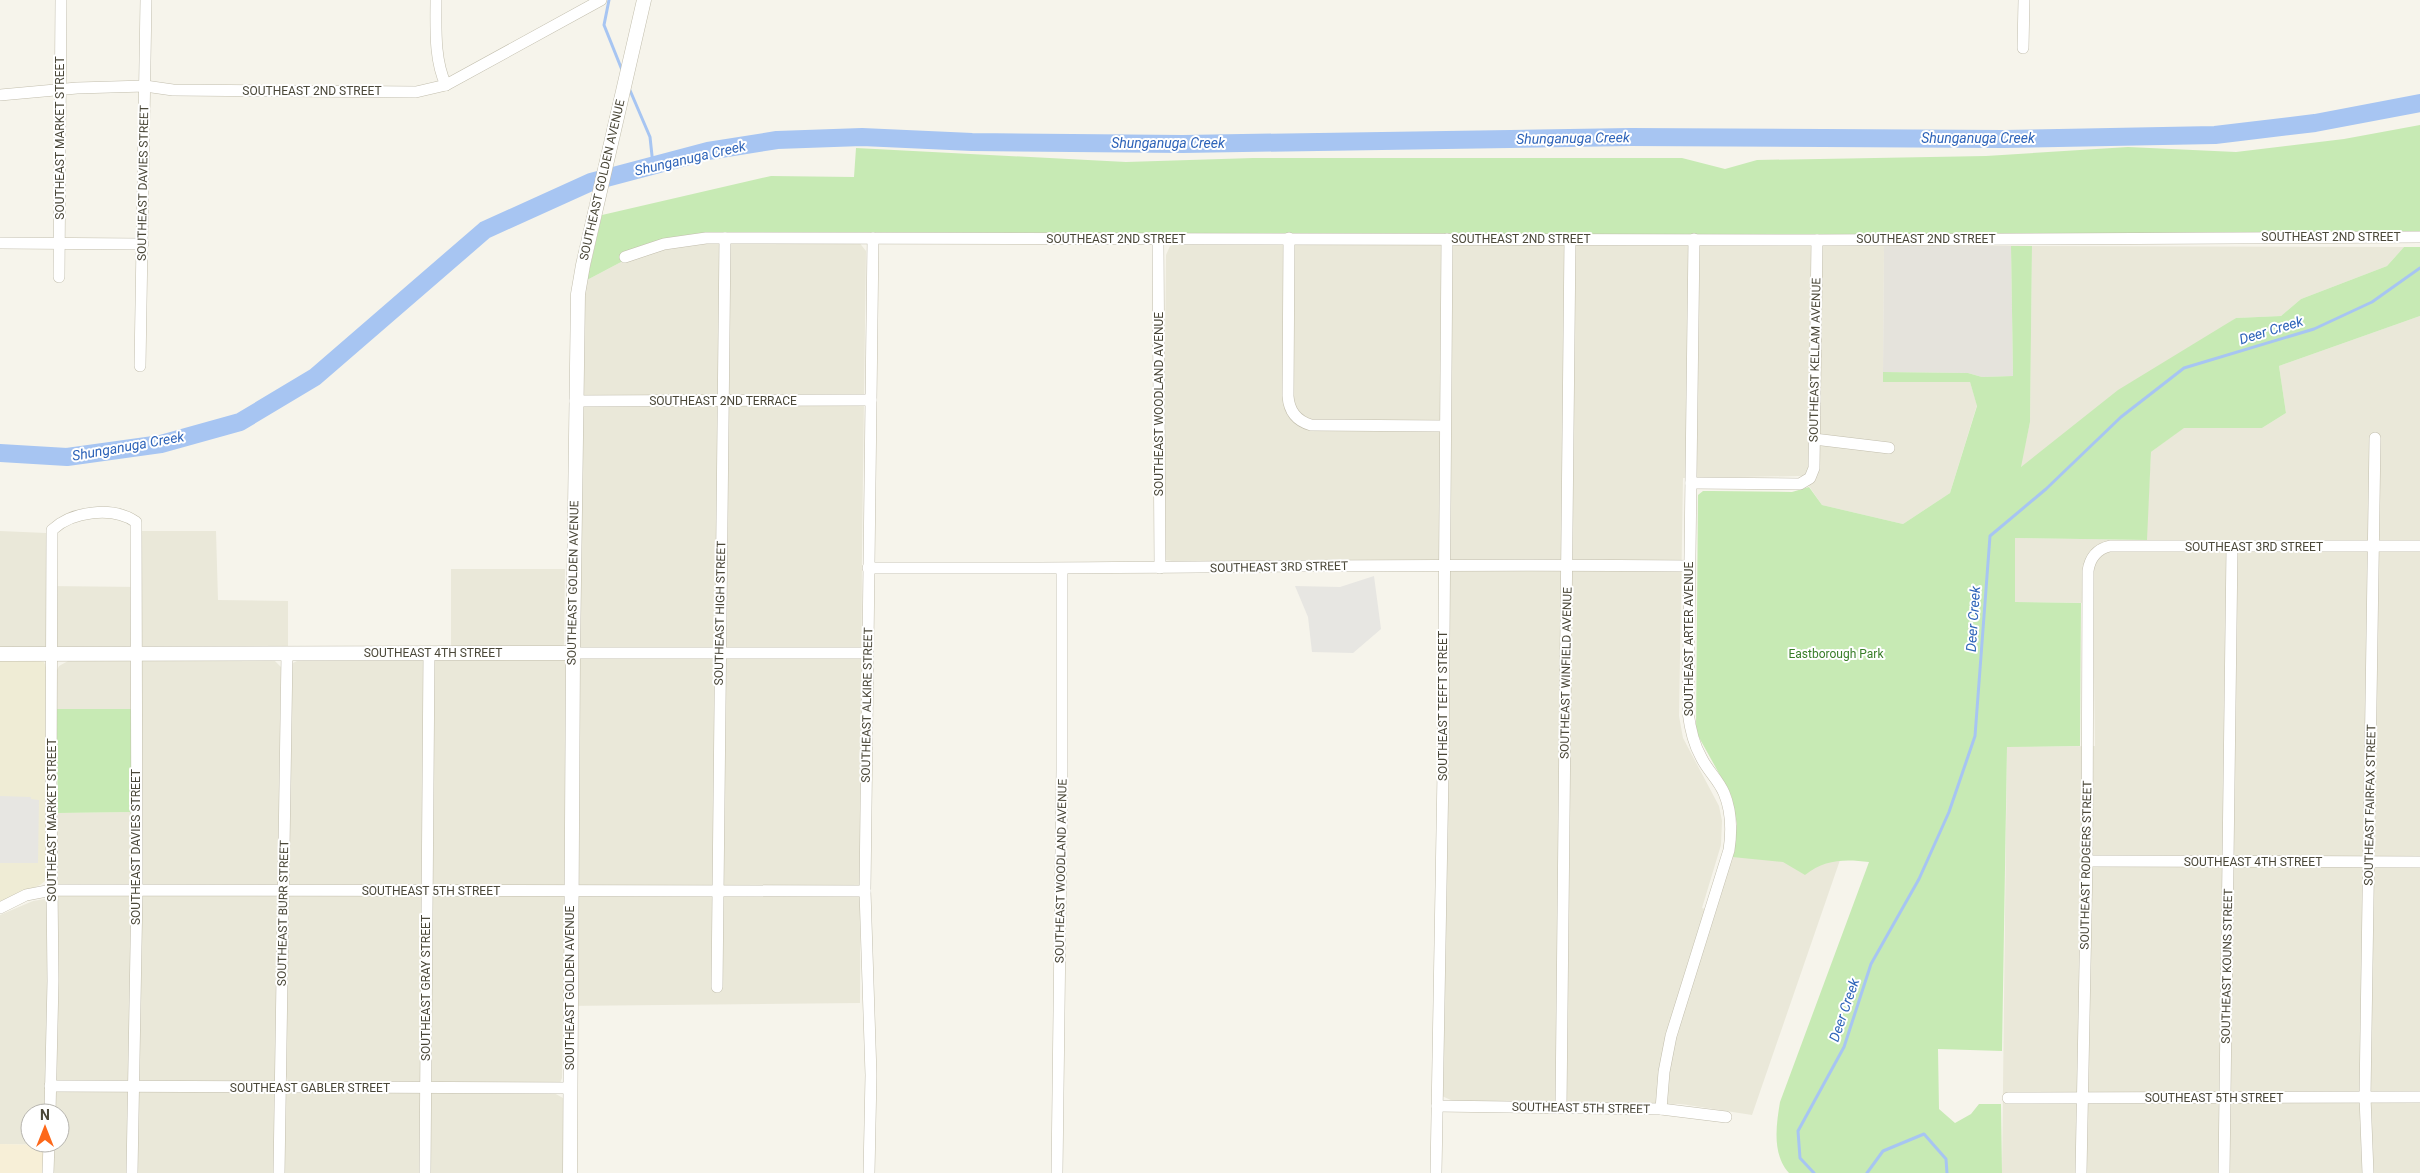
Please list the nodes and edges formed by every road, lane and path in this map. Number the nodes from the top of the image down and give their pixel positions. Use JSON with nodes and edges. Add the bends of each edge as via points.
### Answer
{"nodes":[{"id":1,"x":60,"y":0,"type":"edge"},
{"id":2,"x":146,"y":0,"type":"edge"},
{"id":3,"x":436,"y":0,"type":"edge"},
{"id":4,"x":601,"y":0,"type":"edge"},
{"id":5,"x":644,"y":0,"type":"edge"},
{"id":6,"x":2024,"y":0,"type":"edge"},
{"id":7,"x":2023,"y":48,"type":"dead end"},
{"id":8,"x":446,"y":85,"type":"junction"},
{"id":9,"x":145,"y":86,"type":"junction"},
{"id":10,"x":60,"y":88,"type":"junction"},
{"id":11,"x":0,"y":95,"type":"edge"},
{"id":12,"x":2420,"y":237,"type":"edge"},
{"id":13,"x":725,"y":238,"type":"junction"},
{"id":14,"x":873,"y":238,"type":"junction"},
{"id":15,"x":1289,"y":238,"type":"junction"},
{"id":16,"x":1158,"y":239,"type":"junction"},
{"id":17,"x":1447,"y":239,"type":"junction"},
{"id":18,"x":1570,"y":239,"type":"junction"},
{"id":19,"x":1694,"y":239,"type":"junction"},
{"id":20,"x":1817,"y":240,"type":"junction"},
{"id":21,"x":0,"y":243,"type":"edge"},
{"id":22,"x":60,"y":243,"type":"junction"},
{"id":23,"x":143,"y":244,"type":"junction"},
{"id":24,"x":625,"y":257,"type":"dead end"},
{"id":25,"x":59,"y":277,"type":"dead end"},
{"id":26,"x":140,"y":366,"type":"dead end"},
{"id":27,"x":870,"y":400,"type":"junction"},
{"id":28,"x":575,"y":401,"type":"junction"},
{"id":29,"x":722,"y":402,"type":"junction"},
{"id":30,"x":1444,"y":426,"type":"junction"},
{"id":31,"x":2375,"y":438,"type":"dead end"},
{"id":32,"x":1814,"y":439,"type":"junction"},
{"id":33,"x":1889,"y":448,"type":"dead end"},
{"id":34,"x":1691,"y":483,"type":"junction"},
{"id":35,"x":136,"y":522,"type":"joint"},
{"id":36,"x":2373,"y":546,"type":"junction"},
{"id":37,"x":2420,"y":546,"type":"edge"},
{"id":38,"x":2232,"y":548,"type":"junction"},
{"id":39,"x":2091,"y":558,"type":"joint"},
{"id":40,"x":1444,"y":564,"type":"junction"},
{"id":41,"x":1567,"y":564,"type":"junction"},
{"id":42,"x":1689,"y":566,"type":"junction"},
{"id":43,"x":868,"y":568,"type":"junction"},
{"id":44,"x":1062,"y":568,"type":"junction"},
{"id":45,"x":1160,"y":568,"type":"junction"},
{"id":46,"x":573,"y":652,"type":"junction"},
{"id":47,"x":720,"y":652,"type":"junction"},
{"id":48,"x":429,"y":653,"type":"junction"},
{"id":49,"x":867,"y":653,"type":"junction"},
{"id":50,"x":0,"y":654,"type":"edge"},
{"id":51,"x":52,"y":654,"type":"junction"},
{"id":52,"x":136,"y":654,"type":"junction"},
{"id":53,"x":287,"y":654,"type":"junction"},
{"id":54,"x":2087,"y":861,"type":"junction"},
{"id":55,"x":2228,"y":862,"type":"junction"},
{"id":56,"x":2369,"y":862,"type":"junction"},
{"id":57,"x":2420,"y":862,"type":"edge"},
{"id":58,"x":52,"y":890,"type":"junction"},
{"id":59,"x":137,"y":890,"type":"junction"},
{"id":60,"x":284,"y":890,"type":"junction"},
{"id":61,"x":427,"y":890,"type":"junction"},
{"id":62,"x":571,"y":890,"type":"junction"},
{"id":63,"x":717,"y":890,"type":"junction"},
{"id":64,"x":865,"y":891,"type":"junction"},
{"id":65,"x":0,"y":908,"type":"edge"},
{"id":66,"x":717,"y":988,"type":"dead end"},
{"id":67,"x":50,"y":1086,"type":"junction"},
{"id":68,"x":281,"y":1087,"type":"junction"},
{"id":69,"x":133,"y":1088,"type":"junction"},
{"id":70,"x":570,"y":1088,"type":"junction"},
{"id":71,"x":426,"y":1089,"type":"junction"},
{"id":72,"x":2366,"y":1097,"type":"junction"},
{"id":73,"x":2420,"y":1097,"type":"edge"},
{"id":74,"x":2008,"y":1098,"type":"dead end"},
{"id":75,"x":2226,"y":1098,"type":"junction"},
{"id":76,"x":2083,"y":1099,"type":"junction"},
{"id":77,"x":50,"y":1103,"type":"edge"},
{"id":78,"x":1437,"y":1106,"type":"junction"},
{"id":79,"x":1561,"y":1108,"type":"junction"},
{"id":80,"x":1661,"y":1109,"type":"junction"},
{"id":81,"x":1726,"y":1117,"type":"dead end"},
{"id":82,"x":49,"y":1153,"type":"edge"},
{"id":83,"x":48,"y":1173,"type":"edge"},
{"id":84,"x":132,"y":1173,"type":"edge"},
{"id":85,"x":279,"y":1173,"type":"edge"},
{"id":86,"x":425,"y":1173,"type":"edge"},
{"id":87,"x":570,"y":1173,"type":"edge"},
{"id":88,"x":869,"y":1173,"type":"edge"},
{"id":89,"x":1057,"y":1173,"type":"edge"},
{"id":90,"x":1436,"y":1173,"type":"edge"},
{"id":91,"x":2081,"y":1173,"type":"edge"},
{"id":92,"x":2224,"y":1173,"type":"edge"},
{"id":93,"x":2368,"y":1173,"type":"edge"}],
"edges":[{"from":1,"to":10,"type":"street","name":"SOUTHEAST MARKET STREET"},
{"from":2,"to":9,"type":"street","name":"SOUTHEAST DAVIES STREET"},
{"from":3,"to":8,"type":"street","via":[[438,54]]},
{"from":4,"to":8,"type":"street","name":"SOUTHEAST 2ND STREET"},
{"from":5,"to":28,"type":"street","name":"SOUTHEAST GOLDEN AVENUE","via":[[578,294]]},
{"from":6,"to":7,"type":"street"},
{"from":8,"to":9,"type":"street","name":"SOUTHEAST 2ND STREET","via":[[416,92],[173,90]]},
{"from":9,"to":10,"type":"street","name":"SOUTHEAST 2ND STREET"},
{"from":9,"to":23,"type":"street","name":"SOUTHEAST DAVIES STREET"},
{"from":10,"to":11,"type":"street","name":"SOUTHEAST 2ND STREET"},
{"from":10,"to":22,"type":"street","name":"SOUTHEAST MARKET STREET"},
{"from":12,"to":20,"type":"street","name":"SOUTHEAST 2ND STREET"},
{"from":13,"to":14,"type":"street","name":"SOUTHEAST 2ND STREET"},
{"from":13,"to":24,"type":"street","name":"SOUTHEAST 2ND STREET","via":[[664,244]]},
{"from":13,"to":29,"type":"street","name":"SOUTHEAST HIGH STREET"},
{"from":14,"to":16,"type":"street","name":"SOUTHEAST 2ND STREET"},
{"from":14,"to":27,"type":"street","name":"SOUTHEAST ALKIRE STREET"},
{"from":15,"to":16,"type":"street","name":"SOUTHEAST 2ND STREET"},
{"from":15,"to":17,"type":"street","name":"SOUTHEAST 2ND STREET"},
{"from":15,"to":30,"type":"street","via":[[1288,396],[1295,415],[1311,426]]},
{"from":16,"to":45,"type":"street","name":"SOUTHEAST WOODLAND AVENUE"},
{"from":17,"to":18,"type":"street","name":"SOUTHEAST 2ND STREET"},
{"from":17,"to":30,"type":"street","name":"SOUTHEAST TEFFT STREET"},
{"from":18,"to":19,"type":"street","name":"SOUTHEAST 2ND STREET"},
{"from":18,"to":41,"type":"street","name":"SOUTHEAST WINFIELD AVENUE"},
{"from":19,"to":20,"type":"street","name":"SOUTHEAST 2ND STREET"},
{"from":19,"to":34,"type":"street","name":"SOUTHEAST ARTER AVENUE"},
{"from":20,"to":32,"type":"street","name":"SOUTHEAST KELLAM AVENUE"},
{"from":21,"to":22,"type":"street"},
{"from":22,"to":23,"type":"street"},
{"from":22,"to":25,"type":"street","name":"SOUTHEAST MARKET STREET"},
{"from":23,"to":26,"type":"street","name":"SOUTHEAST DAVIES STREET"},
{"from":27,"to":29,"type":"street","name":"SOUTHEAST 2ND TERRACE"},
{"from":27,"to":43,"type":"street","name":"SOUTHEAST ALKIRE STREET"},
{"from":28,"to":29,"type":"street","name":"SOUTHEAST 2ND TERRACE"},
{"from":28,"to":46,"type":"street","name":"SOUTHEAST GOLDEN AVENUE"},
{"from":29,"to":47,"type":"street","name":"SOUTHEAST HIGH STREET"},
{"from":30,"to":40,"type":"street","name":"SOUTHEAST TEFFT STREET"},
{"from":31,"to":36,"type":"street","name":"SOUTHEAST FAIRFAX STREET"},
{"from":32,"to":33,"type":"street"},
{"from":32,"to":34,"type":"street","name":"SOUTHEAST KELLAM AVENUE","via":[[1814,468],[1810,478],[1800,484]]},
{"from":34,"to":42,"type":"street","name":"SOUTHEAST ARTER AVENUE"},
{"from":35,"to":51,"type":"street","name":"SOUTHEAST MARKET STREET","via":[[122,515],[92,514],[68,519],[52,530]]},
{"from":35,"to":52,"type":"street","name":"SOUTHEAST DAVIES STREET"},
{"from":36,"to":37,"type":"street","name":"SOUTHEAST 3RD STREET"},
{"from":36,"to":38,"type":"street","name":"SOUTHEAST 3RD STREET"},
{"from":36,"to":56,"type":"street","name":"SOUTHEAST FAIRFAX STREET"},
{"from":38,"to":39,"type":"street","name":"SOUTHEAST 3RD STREET","via":[[2110,546]]},
{"from":38,"to":55,"type":"street","name":"SOUTHEAST KOUNS STREET"},
{"from":39,"to":54,"type":"street","name":"SOUTHEAST RODGERS STREET","via":[[2088,571]]},
{"from":40,"to":41,"type":"street","name":"SOUTHEAST 3RD STREET"},
{"from":40,"to":45,"type":"street","name":"SOUTHEAST 3RD STREET"},
{"from":40,"to":78,"type":"street","name":"SOUTHEAST TEFFT STREET"},
{"from":41,"to":42,"type":"street","name":"SOUTHEAST 3RD STREET"},
{"from":41,"to":79,"type":"street","name":"SOUTHEAST WINFIELD AVENUE"},
{"from":42,"to":80,"type":"street","name":"SOUTHEAST ARTER AVENUE","via":[[1690,728],[1701,758],[1723,792],[1729,809],[1731,835],[1671,1036]]},
{"from":43,"to":44,"type":"street","name":"SOUTHEAST 3RD STREET"},
{"from":43,"to":49,"type":"street","name":"SOUTHEAST ALKIRE STREET"},
{"from":44,"to":45,"type":"street","name":"SOUTHEAST 3RD STREET"},
{"from":44,"to":89,"type":"street","name":"SOUTHEAST WOODLAND AVENUE"},
{"from":46,"to":47,"type":"street","name":"SOUTHEAST 4TH STREET"},
{"from":46,"to":48,"type":"street","name":"SOUTHEAST 4TH STREET"},
{"from":46,"to":62,"type":"street","name":"SOUTHEAST GOLDEN AVENUE"},
{"from":47,"to":49,"type":"street","name":"SOUTHEAST 4TH STREET"},
{"from":47,"to":63,"type":"street","name":"SOUTHEAST HIGH STREET"},
{"from":48,"to":53,"type":"street","name":"SOUTHEAST 4TH STREET"},
{"from":48,"to":61,"type":"street","name":"SOUTHEAST GRAY STREET"},
{"from":49,"to":64,"type":"street","name":"SOUTHEAST ALKIRE STREET"},
{"from":50,"to":51,"type":"street","name":"SOUTHEAST 4TH STREET"},
{"from":51,"to":52,"type":"street","name":"SOUTHEAST 4TH STREET"},
{"from":51,"to":58,"type":"street","name":"SOUTHEAST MARKET STREET"},
{"from":52,"to":53,"type":"street","name":"SOUTHEAST 4TH STREET"},
{"from":52,"to":59,"type":"street","name":"SOUTHEAST DAVIES STREET"},
{"from":53,"to":60,"type":"street","name":"SOUTHEAST BURR STREET"},
{"from":54,"to":55,"type":"street","name":"SOUTHEAST 4TH STREET"},
{"from":54,"to":76,"type":"street","name":"SOUTHEAST RODGERS STREET"},
{"from":55,"to":56,"type":"street","name":"SOUTHEAST 4TH STREET"},
{"from":55,"to":75,"type":"street","name":"SOUTHEAST KOUNS STREET"},
{"from":56,"to":57,"type":"street","name":"SOUTHEAST 4TH STREET"},
{"from":56,"to":72,"type":"street","name":"SOUTHEAST FAIRFAX STREET"},
{"from":58,"to":59,"type":"street","name":"SOUTHEAST 5TH STREET"},
{"from":58,"to":65,"type":"street","name":"SOUTHEAST 5TH STREET","via":[[26,895]]},
{"from":58,"to":67,"type":"street","name":"SOUTHEAST MARKET STREET"},
{"from":59,"to":60,"type":"street","name":"SOUTHEAST 5TH STREET"},
{"from":59,"to":69,"type":"street","name":"SOUTHEAST DAVIES STREET"},
{"from":60,"to":61,"type":"street","name":"SOUTHEAST 5TH STREET"},
{"from":60,"to":68,"type":"street","name":"SOUTHEAST BURR STREET"},
{"from":61,"to":62,"type":"street","name":"SOUTHEAST 5TH STREET"},
{"from":61,"to":71,"type":"street","name":"SOUTHEAST GRAY STREET"},
{"from":62,"to":63,"type":"street","name":"SOUTHEAST 5TH STREET"},
{"from":62,"to":70,"type":"street","name":"SOUTHEAST GOLDEN AVENUE"},
{"from":63,"to":64,"type":"street","name":"SOUTHEAST 5TH STREET"},
{"from":63,"to":66,"type":"street","name":"SOUTHEAST HIGH STREET"},
{"from":64,"to":88,"type":"street","name":"SOUTHEAST ALKIRE STREET","via":[[871,1075]]},
{"from":67,"to":69,"type":"street","name":"SOUTHEAST GABLER STREET"},
{"from":67,"to":77,"type":"street","name":"SOUTHEAST MARKET STREET"},
{"from":68,"to":69,"type":"street","name":"SOUTHEAST GABLER STREET"},
{"from":68,"to":71,"type":"street","name":"SOUTHEAST GABLER STREET"},
{"from":68,"to":85,"type":"street","name":"SOUTHEAST BURR STREET"},
{"from":69,"to":84,"type":"street","name":"SOUTHEAST DAVIES STREET"},
{"from":70,"to":71,"type":"street","name":"SOUTHEAST GABLER STREET"},
{"from":70,"to":87,"type":"street","name":"SOUTHEAST GOLDEN AVENUE"},
{"from":71,"to":86,"type":"street","name":"SOUTHEAST GRAY STREET"},
{"from":72,"to":73,"type":"street","name":"SOUTHEAST 5TH STREET"},
{"from":72,"to":75,"type":"street","name":"SOUTHEAST 5TH STREET"},
{"from":72,"to":93,"type":"street","name":"SOUTHEAST FAIRFAX STREET"},
{"from":74,"to":76,"type":"street","name":"SOUTHEAST 5TH STREET"},
{"from":75,"to":76,"type":"street","name":"SOUTHEAST 5TH STREET"},
{"from":75,"to":92,"type":"street","name":"SOUTHEAST KOUNS STREET"},
{"from":76,"to":91,"type":"street","name":"SOUTHEAST RODGERS STREET"},
{"from":78,"to":79,"type":"street","name":"SOUTHEAST 5TH STREET"},
{"from":78,"to":90,"type":"street","name":"SOUTHEAST TEFFT STREET"},
{"from":79,"to":80,"type":"street","name":"SOUTHEAST 5TH STREET"},
{"from":80,"to":81,"type":"street","name":"SOUTHEAST 5TH STREET"},
{"from":82,"to":83,"type":"street"}]}
